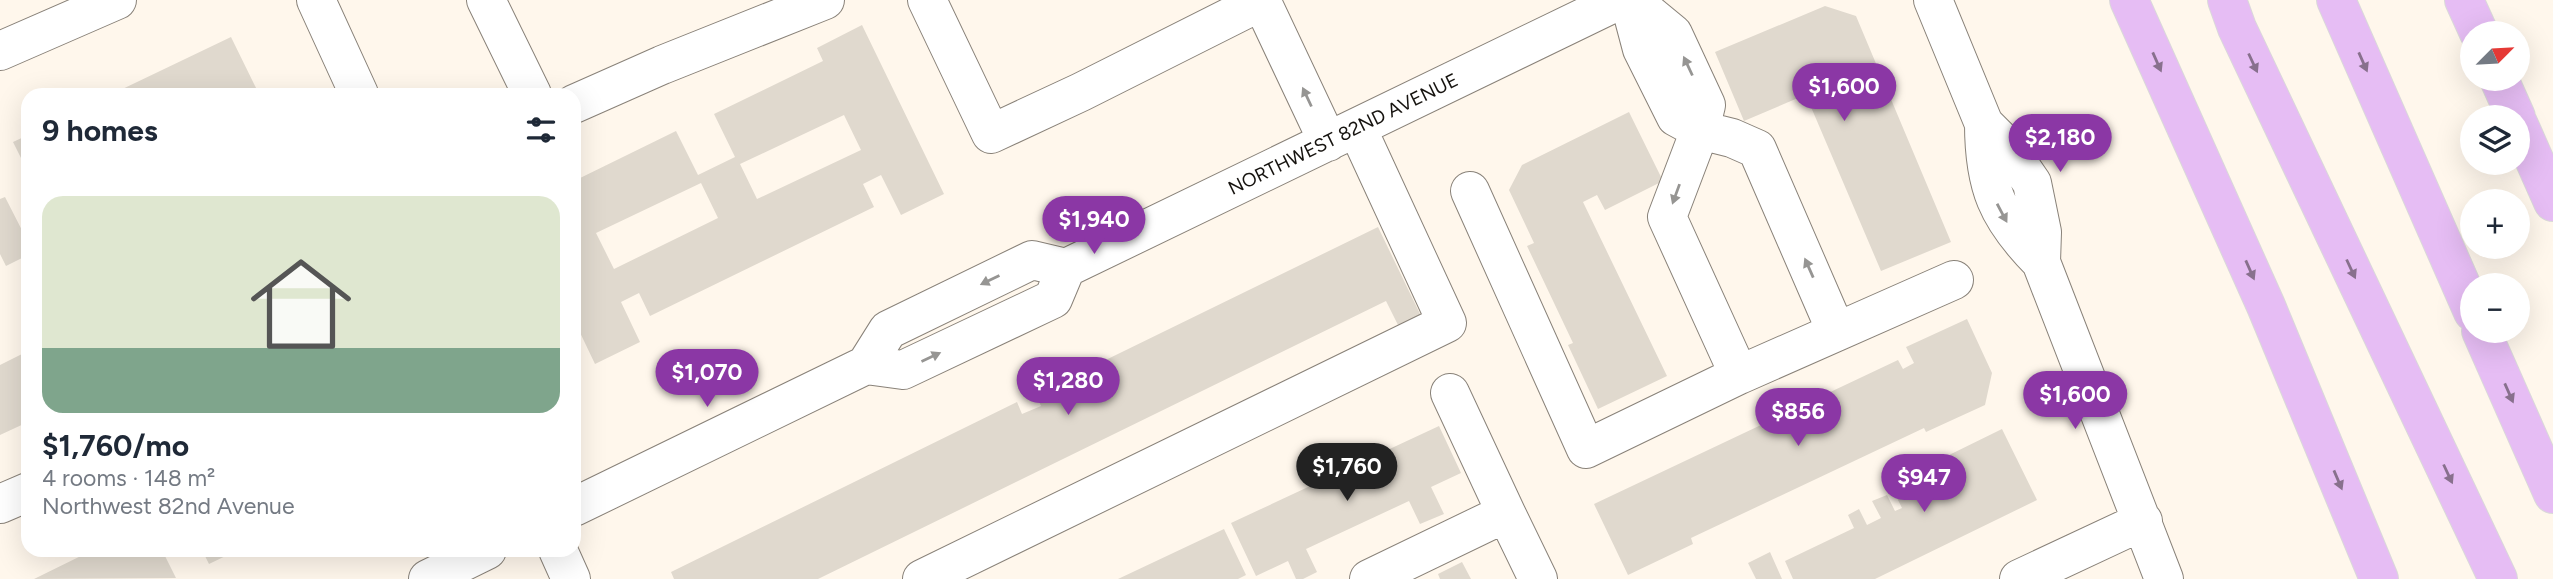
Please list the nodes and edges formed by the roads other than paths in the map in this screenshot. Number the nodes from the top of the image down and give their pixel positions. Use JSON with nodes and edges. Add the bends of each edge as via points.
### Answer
{"nodes":[{"id":1,"x":117,"y":0,"type":"edge"},
{"id":2,"x":486,"y":0,"type":"edge"},
{"id":3,"x":927,"y":0,"type":"edge"},
{"id":4,"x":1620,"y":0,"type":"edge"},
{"id":5,"x":1631,"y":0,"type":"edge"},
{"id":6,"x":1933,"y":0,"type":"edge"},
{"id":7,"x":2129,"y":0,"type":"edge"},
{"id":8,"x":2227,"y":0,"type":"edge"},
{"id":9,"x":2336,"y":0,"type":"edge"},
{"id":10,"x":2464,"y":0,"type":"edge"},
{"id":11,"x":1262,"y":1,"type":"edge"},
{"id":12,"x":321,"y":2,"type":"edge"},
{"id":13,"x":802,"y":4,"type":"edge"},
{"id":14,"x":72,"y":8,"type":"edge"},
{"id":15,"x":1583,"y":8,"type":"edge"},
{"id":16,"x":2474,"y":21,"type":"edge"},
{"id":17,"x":0,"y":51,"type":"edge"},
{"id":18,"x":357,"y":88,"type":"edge"},
{"id":19,"x":529,"y":88,"type":"edge"},
{"id":20,"x":581,"y":101,"type":"edge"},
{"id":21,"x":1700,"y":130,"type":"junction"},
{"id":22,"x":1342,"y":135,"type":"junction"},
{"id":23,"x":2530,"y":150,"type":"edge"},
{"id":24,"x":1470,"y":191,"type":"dead end"},
{"id":25,"x":2553,"y":202,"type":"edge"},
{"id":26,"x":1954,"y":280,"type":"dead end"},
{"id":27,"x":2460,"y":282,"type":"edge"},
{"id":28,"x":1836,"y":331,"type":"junction"},
{"id":29,"x":2486,"y":343,"type":"edge"},
{"id":30,"x":1739,"y":375,"type":"junction"},
{"id":31,"x":1450,"y":393,"type":"dead end"},
{"id":32,"x":2553,"y":494,"type":"edge"},
{"id":33,"x":21,"y":495,"type":"edge"},
{"id":34,"x":581,"y":504,"type":"edge"},
{"id":35,"x":0,"y":505,"type":"edge"},
{"id":36,"x":1506,"y":513,"type":"junction"},
{"id":37,"x":2143,"y":521,"type":"junction"},
{"id":38,"x":473,"y":557,"type":"edge"},
{"id":39,"x":561,"y":557,"type":"edge"},
{"id":40,"x":428,"y":579,"type":"edge"},
{"id":41,"x":570,"y":579,"type":"edge"},
{"id":42,"x":922,"y":579,"type":"edge"},
{"id":43,"x":1369,"y":579,"type":"edge"},
{"id":44,"x":1538,"y":579,"type":"edge"},
{"id":45,"x":2019,"y":579,"type":"edge"},
{"id":46,"x":2164,"y":579,"type":"edge"},
{"id":47,"x":2379,"y":579,"type":"edge"},
{"id":48,"x":2498,"y":579,"type":"edge"}],
"edges":[{"from":1,"to":14,"type":"street"},
{"from":2,"to":19,"type":"street"},
{"from":3,"to":11,"type":"street","via":[[990,134]]},
{"from":4,"to":15,"type":"street","name":"NORTHWEST 82ND AVENUE"},
{"from":5,"to":21,"type":"street","via":[[1673,34],[1706,105]]},
{"from":6,"to":37,"type":"street","via":[[1984,124],[2032,183],[2042,232],[2041,262]]},
{"from":7,"to":47,"type":"highway","one_way":true,"via":[[2266,306]]},
{"from":8,"to":48,"type":"highway","one_way":true},
{"from":9,"to":27,"type":"highway","one_way":true},
{"from":10,"to":16,"type":"highway"},
{"from":22,"to":11,"type":"street","one_way":true,"via":[[1285,52]]},
{"from":12,"to":18,"type":"street"},
{"from":13,"to":20,"type":"street"},
{"from":14,"to":17,"type":"street"},
{"from":15,"to":22,"type":"street","name":"NORTHWEST 82ND AVENUE"},
{"from":28,"to":21,"type":"street","one_way":true,"via":[[1758,149]]},
{"from":21,"to":30,"type":"street","one_way":true,"via":[[1667,217]]},
{"from":22,"to":34,"type":"street","name":"NORTHWEST 82ND AVENUE","via":[[1066,268],[1053,299],[903,370],[866,365]]},
{"from":22,"to":42,"type":"street","via":[[1447,323]]},
{"from":23,"to":25,"type":"highway"},
{"from":24,"to":30,"type":"street","via":[[1586,449]]},
{"from":26,"to":28,"type":"street"},
{"from":28,"to":30,"type":"street"},
{"from":29,"to":32,"type":"highway","one_way":true},
{"from":31,"to":36,"type":"street"},
{"from":33,"to":35,"type":"street"},
{"from":36,"to":43,"type":"street"},
{"from":36,"to":44,"type":"street"},
{"from":37,"to":45,"type":"street"},
{"from":37,"to":46,"type":"street"},
{"from":38,"to":40,"type":"street"},
{"from":39,"to":41,"type":"street"}]}
